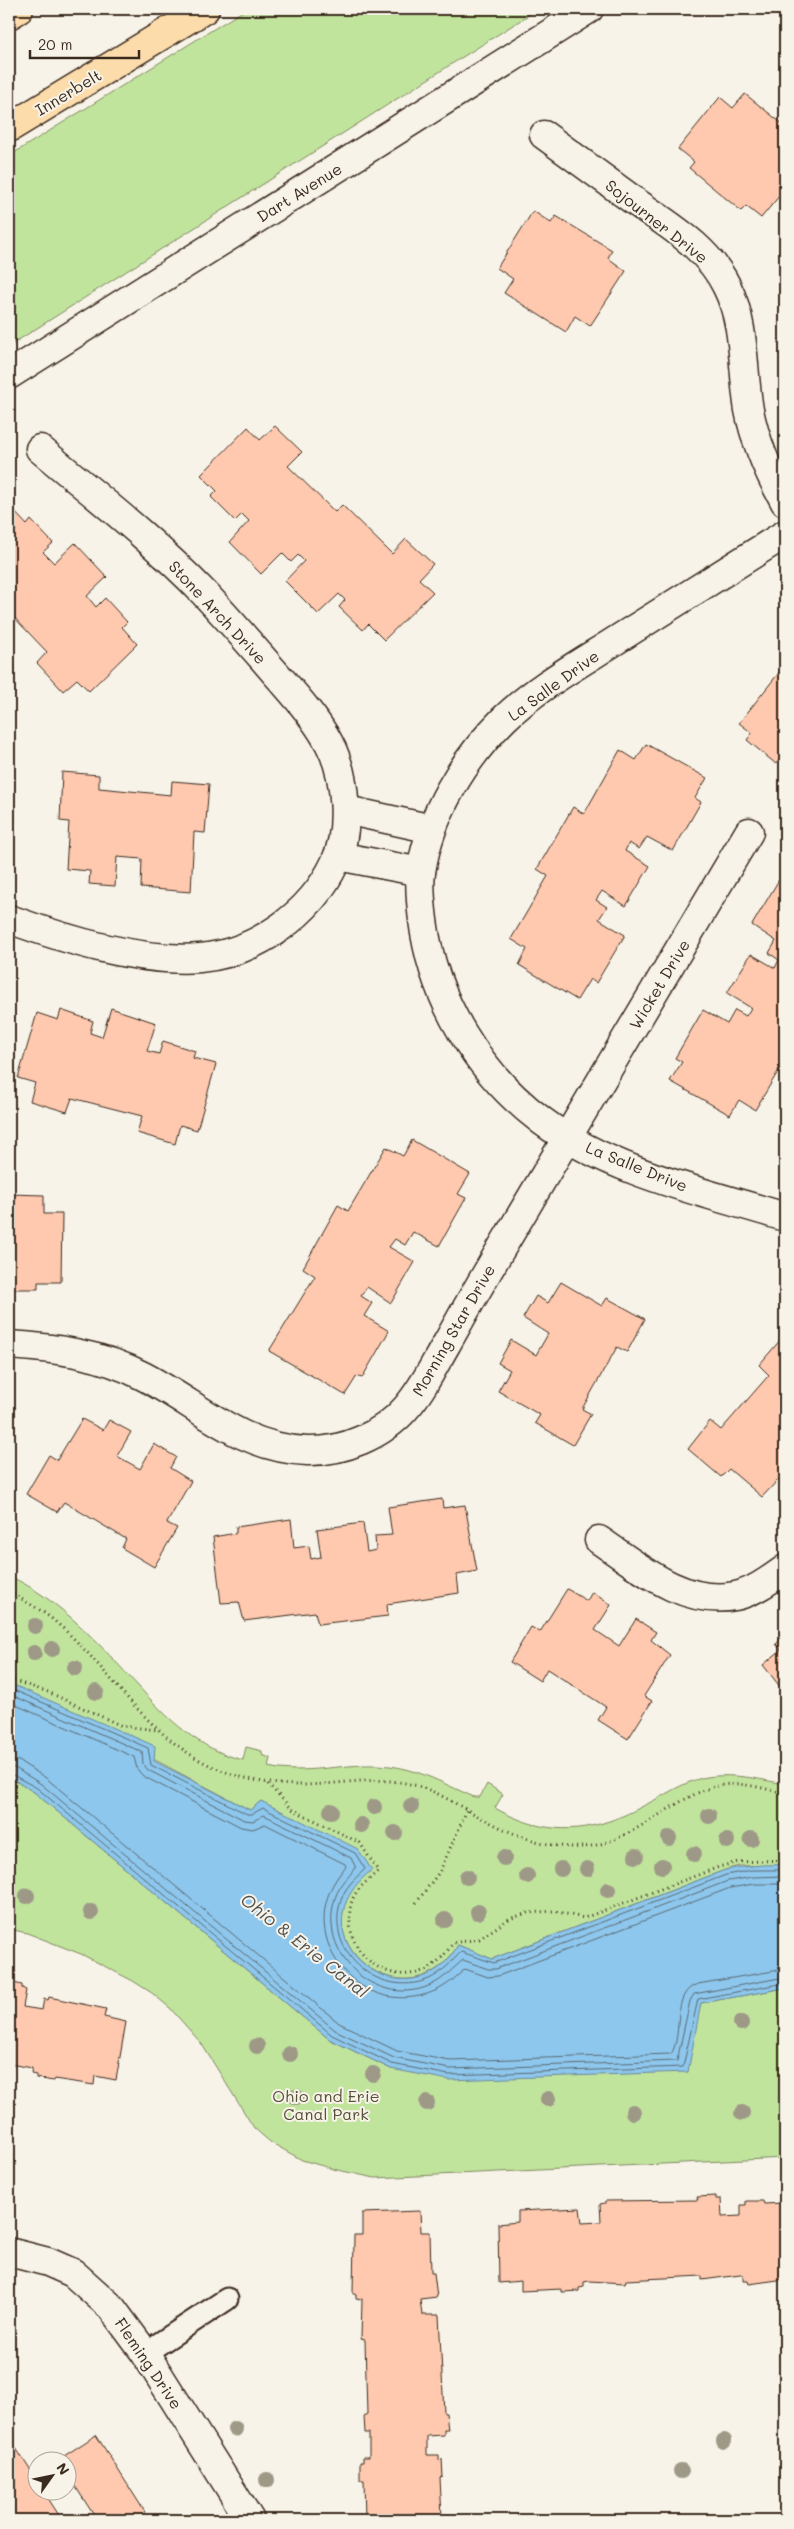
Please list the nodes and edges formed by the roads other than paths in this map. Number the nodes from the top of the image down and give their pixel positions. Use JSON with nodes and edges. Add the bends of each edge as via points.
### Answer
{"nodes":[{"id":1,"x":19,"y":9,"type":"edge"},
{"id":2,"x":204,"y":9,"type":"edge"},
{"id":3,"x":589,"y":9,"type":"edge"},
{"id":4,"x":9,"y":15,"type":"edge"},
{"id":5,"x":9,"y":128,"type":"edge"},
{"id":6,"x":544,"y":135,"type":"dead end"},
{"id":7,"x":9,"y":374,"type":"edge"},
{"id":8,"x":40,"y":450,"type":"dead end"},
{"id":9,"x":785,"y":502,"type":"edge"},
{"id":10,"x":785,"y":534,"type":"edge"},
{"id":11,"x":346,"y":810,"type":"junction"},
{"id":12,"x":432,"y":829,"type":"junction"},
{"id":13,"x":749,"y":832,"type":"dead end"},
{"id":14,"x":338,"y":856,"type":"junction"},
{"id":15,"x":421,"y":872,"type":"junction"},
{"id":16,"x":9,"y":919,"type":"edge"},
{"id":17,"x":568,"y":1136,"type":"junction"},
{"id":18,"x":785,"y":1217,"type":"edge"},
{"id":19,"x":9,"y":1346,"type":"edge"},
{"id":20,"x":599,"y":1540,"type":"dead end"},
{"id":21,"x":785,"y":1569,"type":"edge"},
{"id":22,"x":9,"y":2252,"type":"edge"},
{"id":23,"x":227,"y":2299,"type":"dead end"},
{"id":24,"x":145,"y":2353,"type":"junction"},
{"id":25,"x":250,"y":2520,"type":"edge"}],
"edges":[{"from":1,"to":4,"type":"highway"},
{"from":2,"to":5,"type":"highway","name":"Innerbelt"},
{"from":3,"to":7,"type":"street","name":"Dart Avenue"},
{"from":6,"to":9,"type":"street","name":"Sojourner Drive","via":[[678,232],[716,268],[728,288],[736,312],[749,411]]},
{"from":8,"to":11,"type":"street","name":"Stone Arch Drive","via":[[138,531],[204,592],[312,716],[330,745],[342,776]]},
{"from":10,"to":12,"type":"street","name":"La Salle Drive","via":[[524,702],[505,718],[472,756],[442,803]]},
{"from":11,"to":12,"type":"street"},
{"from":11,"to":14,"type":"street","name":"Stone Arch Drive"},
{"from":12,"to":15,"type":"street","name":"La Salle Drive"},
{"from":13,"to":17,"type":"street","name":"Wicket Drive"},
{"from":14,"to":15,"type":"street"},
{"from":14,"to":16,"type":"street","via":[[319,888],[302,908],[277,930],[228,953],[180,958],[128,952],[79,942]]},
{"from":15,"to":17,"type":"street","name":"La Salle Drive","via":[[421,903],[432,968],[457,1023],[472,1049],[499,1083],[544,1122]]},
{"from":17,"to":18,"type":"street","name":"La Salle Drive","via":[[636,1169]]},
{"from":17,"to":19,"type":"street","name":"Morning Star Drive","via":[[423,1385],[388,1426],[366,1438],[336,1448],[308,1451],[260,1444],[142,1376],[114,1364],[75,1352]]},
{"from":20,"to":21,"type":"street","via":[[652,1576],[696,1595],[736,1596]]},
{"from":22,"to":24,"type":"street","name":"Fleming Drive","via":[[48,2262],[73,2273],[111,2307]]},
{"from":23,"to":24,"type":"lane"},
{"from":24,"to":25,"type":"street","name":"Fleming Drive"}]}
